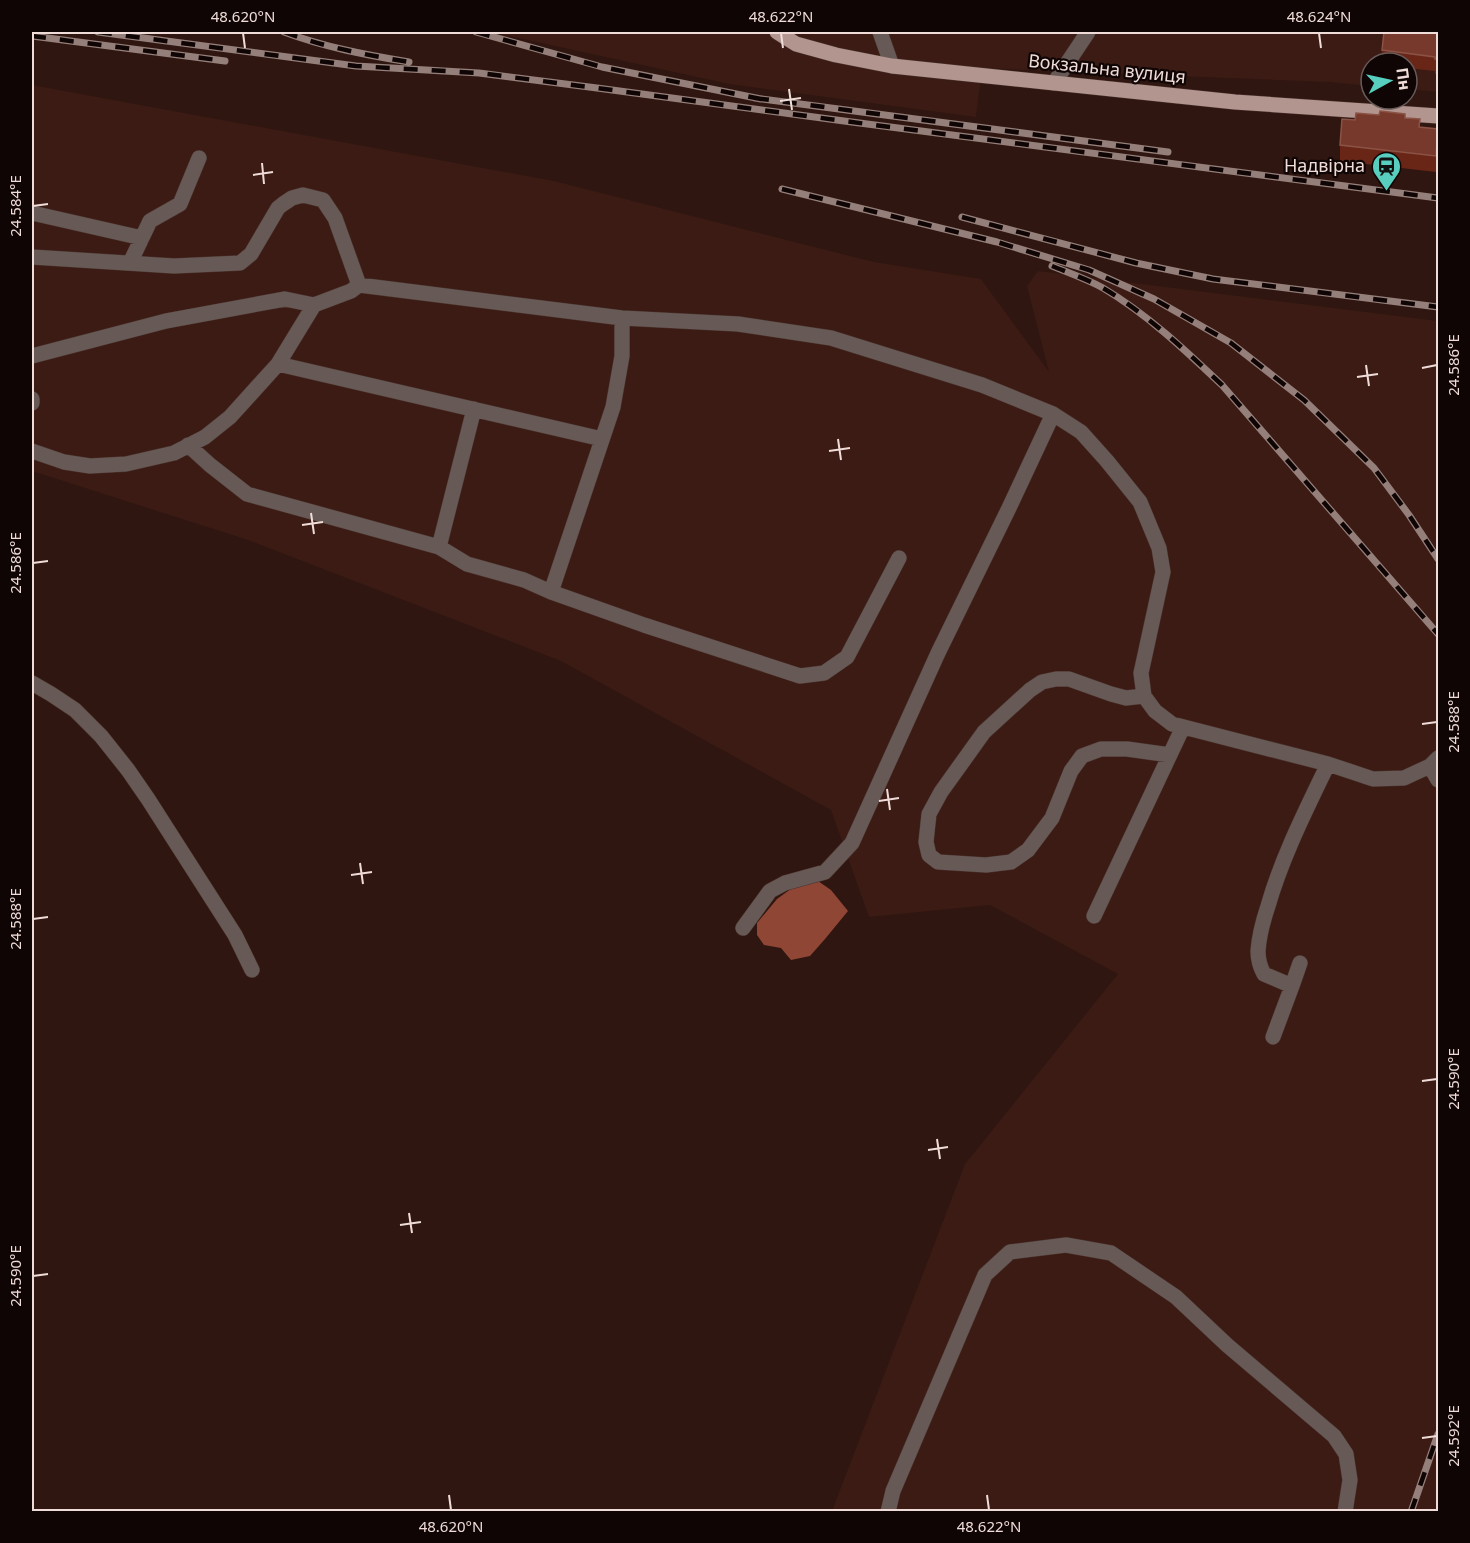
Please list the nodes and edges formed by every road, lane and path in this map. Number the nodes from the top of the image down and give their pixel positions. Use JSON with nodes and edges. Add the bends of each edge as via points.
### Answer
{"nodes":[{"id":1,"x":777,"y":32,"type":"edge"},
{"id":2,"x":880,"y":32,"type":"edge"},
{"id":3,"x":1088,"y":32,"type":"edge"},
{"id":4,"x":892,"y":66,"type":"junction"},
{"id":5,"x":1053,"y":83,"type":"junction"},
{"id":6,"x":1438,"y":116,"type":"edge"},
{"id":7,"x":200,"y":158,"type":"dead end"},
{"id":8,"x":32,"y":213,"type":"edge"},
{"id":9,"x":142,"y":238,"type":"junction"},
{"id":10,"x":32,"y":257,"type":"edge"},
{"id":11,"x":130,"y":263,"type":"junction"},
{"id":12,"x":359,"y":285,"type":"junction"},
{"id":13,"x":314,"y":305,"type":"junction"},
{"id":14,"x":622,"y":318,"type":"junction"},
{"id":15,"x":32,"y":356,"type":"edge"},
{"id":16,"x":278,"y":364,"type":"junction"},
{"id":17,"x":474,"y":409,"type":"junction"},
{"id":18,"x":1053,"y":414,"type":"junction"},
{"id":19,"x":602,"y":439,"type":"junction"},
{"id":20,"x":188,"y":445,"type":"junction"},
{"id":21,"x":32,"y":451,"type":"edge"},
{"id":22,"x":439,"y":547,"type":"junction"},
{"id":23,"x":900,"y":558,"type":"dead end"},
{"id":24,"x":551,"y":592,"type":"junction"},
{"id":25,"x":32,"y":683,"type":"edge"},
{"id":26,"x":1144,"y":696,"type":"junction"},
{"id":27,"x":1183,"y":727,"type":"junction"},
{"id":28,"x":1170,"y":755,"type":"junction"},
{"id":29,"x":1328,"y":764,"type":"junction"},
{"id":30,"x":1436,"y":768,"type":"edge"},
{"id":31,"x":1095,"y":916,"type":"dead end"},
{"id":32,"x":744,"y":928,"type":"dead end"},
{"id":33,"x":1300,"y":963,"type":"dead end"},
{"id":34,"x":252,"y":970,"type":"dead end"},
{"id":35,"x":1292,"y":986,"type":"junction"},
{"id":36,"x":1273,"y":1037,"type":"dead end"},
{"id":37,"x":888,"y":1512,"type":"edge"},
{"id":38,"x":1345,"y":1512,"type":"edge"}],
"edges":[{"from":1,"to":4,"type":"main road","name":"Вокзальна вулиця","via":[[796,44]]},
{"from":2,"to":4,"type":"lane"},
{"from":3,"to":5,"type":"lane"},
{"from":4,"to":5,"type":"main road","name":"Вокзальна вулиця"},
{"from":5,"to":6,"type":"main road","name":"Вокзальна вулиця","via":[[1234,102]]},
{"from":7,"to":9,"type":"lane","via":[[180,204],[150,220]]},
{"from":8,"to":9,"type":"lane"},
{"from":9,"to":11,"type":"lane"},
{"from":10,"to":11,"type":"lane"},
{"from":11,"to":12,"type":"lane","via":[[240,263],[251,254],[278,208],[303,195],[323,200],[335,218]]},
{"from":12,"to":13,"type":"lane"},
{"from":12,"to":14,"type":"lane"},
{"from":13,"to":15,"type":"lane","via":[[285,298],[166,321]]},
{"from":13,"to":16,"type":"lane"},
{"from":14,"to":18,"type":"lane","via":[[738,324],[831,338],[982,385]]},
{"from":14,"to":19,"type":"lane","via":[[622,356],[613,407]]},
{"from":16,"to":17,"type":"lane"},
{"from":16,"to":20,"type":"lane","via":[[231,417]]},
{"from":17,"to":19,"type":"lane"},
{"from":17,"to":22,"type":"lane"},
{"from":18,"to":26,"type":"lane","via":[[1081,432],[1140,502],[1160,548],[1163,572],[1141,673]]},
{"from":18,"to":32,"type":"lane","via":[[852,843],[825,872],[770,891]]},
{"from":19,"to":24,"type":"lane"},
{"from":20,"to":21,"type":"lane","via":[[174,453],[126,464],[90,466]]},
{"from":20,"to":22,"type":"lane","via":[[247,494]]},
{"from":22,"to":24,"type":"lane","via":[[467,564]]},
{"from":23,"to":24,"type":"lane","via":[[847,657],[824,673],[800,676]]},
{"from":25,"to":34,"type":"lane","via":[[75,710],[128,770],[235,935]]},
{"from":26,"to":27,"type":"lane","via":[[1155,711]]},
{"from":26,"to":28,"type":"lane","via":[[1126,698],[1069,679],[1042,682],[1030,690],[984,732],[941,792],[929,814],[928,855],[938,862],[1011,862],[1028,850],[1052,818],[1071,771],[1083,756],[1101,749]]},
{"from":27,"to":28,"type":"lane"},
{"from":27,"to":29,"type":"lane"},
{"from":28,"to":31,"type":"lane"},
{"from":29,"to":30,"type":"lane","via":[[1373,779],[1404,778]]},
{"from":29,"to":35,"type":"lane","via":[[1273,887],[1260,932],[1258,952],[1264,974]]},
{"from":33,"to":35,"type":"lane"},
{"from":35,"to":36,"type":"lane"},
{"from":37,"to":38,"type":"lane","via":[[893,1491],[985,1275],[1010,1252],[1066,1245],[1111,1253],[1176,1297],[1334,1437],[1346,1454],[1350,1480]]}]}
